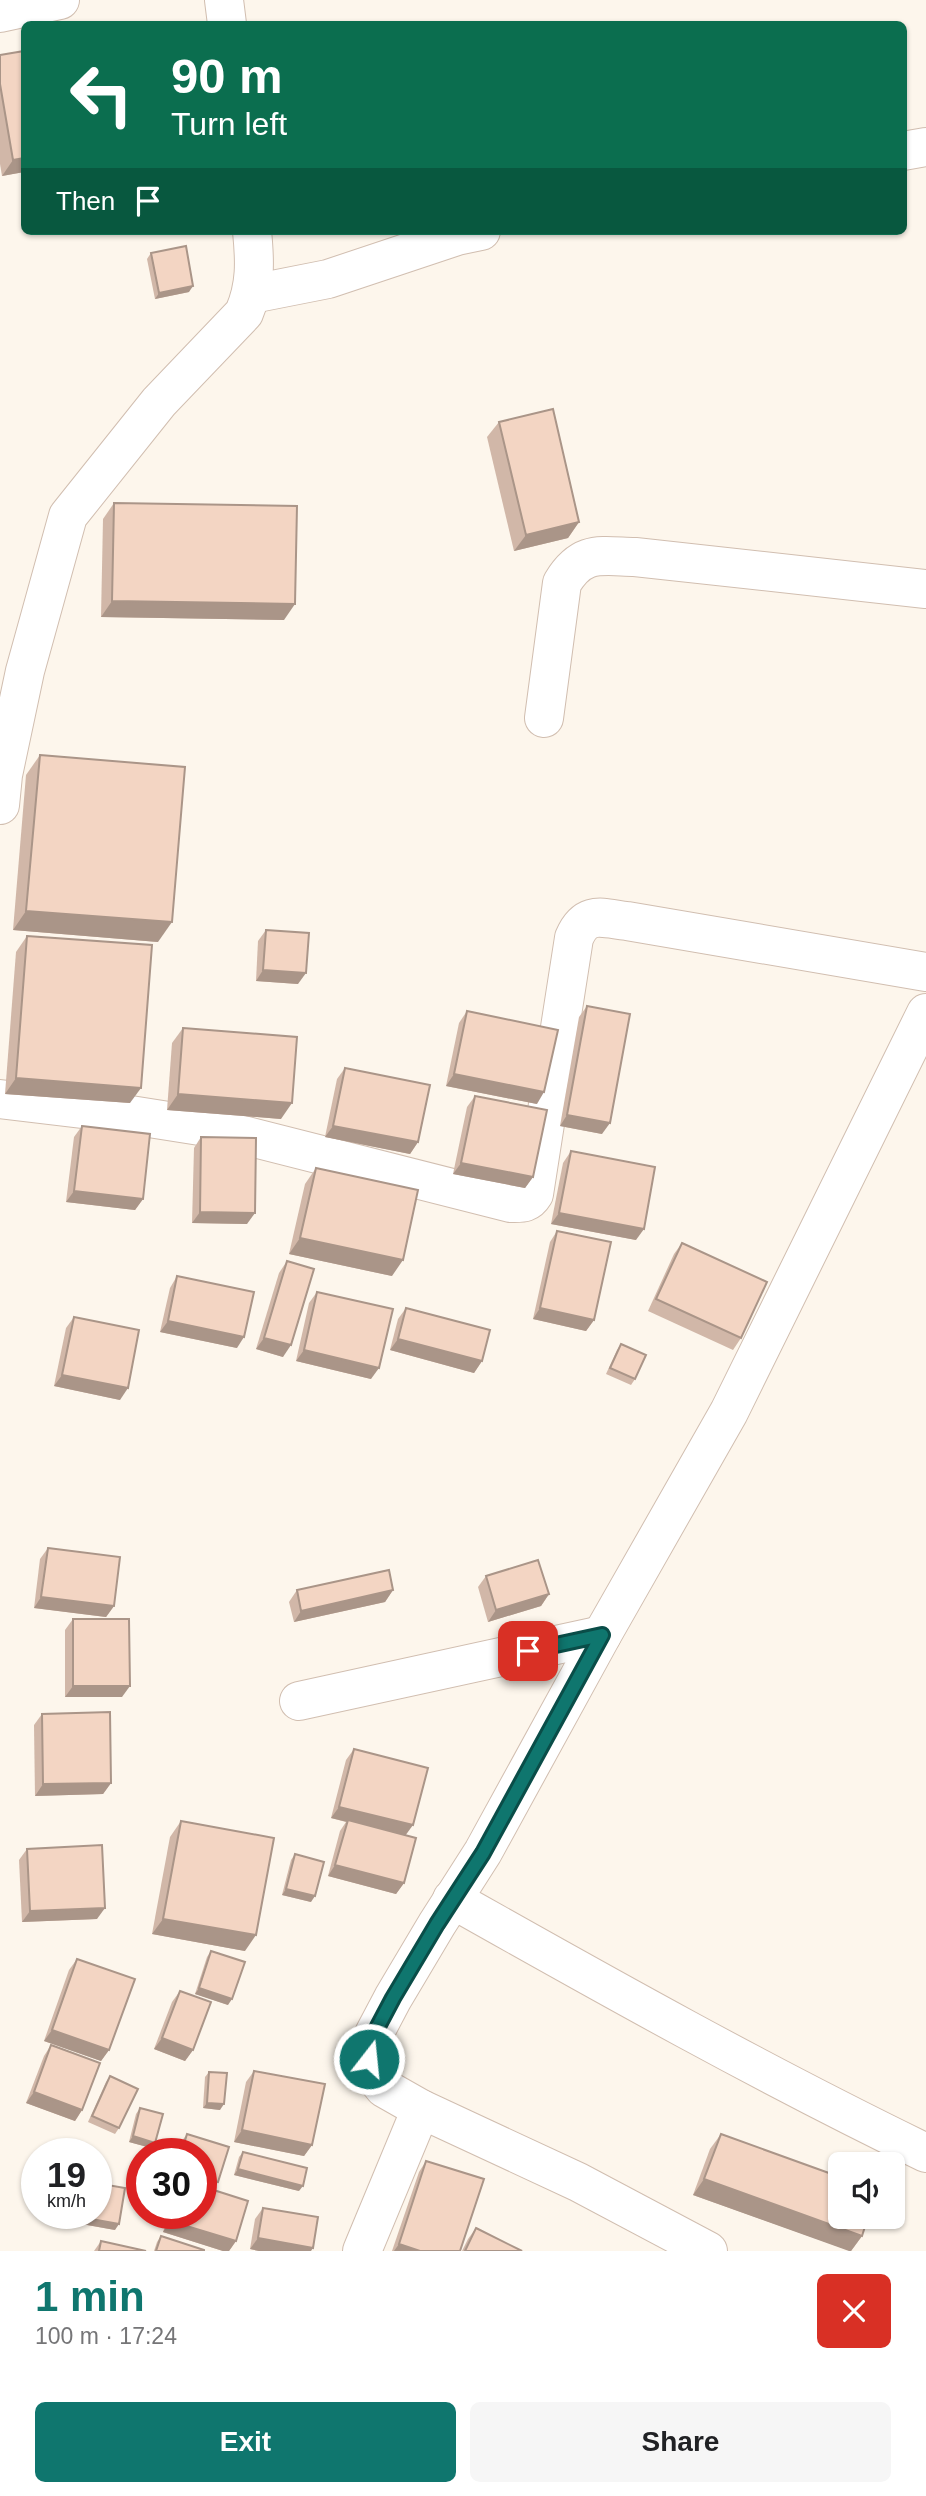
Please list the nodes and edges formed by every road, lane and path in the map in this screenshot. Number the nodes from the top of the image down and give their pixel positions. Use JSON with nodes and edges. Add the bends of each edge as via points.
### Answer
{"nodes":[{"id":1,"x":60,"y":0,"type":"edge"},
{"id":2,"x":224,"y":0,"type":"edge"},
{"id":3,"x":0,"y":13,"type":"edge"},
{"id":4,"x":227,"y":21,"type":"edge"},
{"id":5,"x":926,"y":147,"type":"edge"},
{"id":6,"x":907,"y":150,"type":"edge"},
{"id":7,"x":252,"y":235,"type":"edge"},
{"id":8,"x":462,"y":235,"type":"edge"},
{"id":9,"x":252,"y":294,"type":"junction"},
{"id":10,"x":926,"y":589,"type":"edge"},
{"id":11,"x":544,"y":718,"type":"dead end"},
{"id":12,"x":0,"y":805,"type":"edge"},
{"id":13,"x":926,"y":972,"type":"edge"},
{"id":14,"x":926,"y":1013,"type":"edge"},
{"id":15,"x":0,"y":1099,"type":"edge"},
{"id":16,"x":602,"y":1635,"type":"junction"},
{"id":17,"x":299,"y":1701,"type":"dead end"},
{"id":18,"x":452,"y":1899,"type":"junction"},
{"id":19,"x":421,"y":2109,"type":"junction"},
{"id":20,"x":926,"y":2153,"type":"edge"},
{"id":21,"x":362,"y":2251,"type":"edge"},
{"id":22,"x":708,"y":2251,"type":"edge"}],
"edges":[{"from":1,"to":3,"type":"street"},
{"from":2,"to":4,"type":"street"},
{"from":5,"to":6,"type":"street"},
{"from":7,"to":9,"type":"street"},
{"from":8,"to":9,"type":"street","via":[[328,279]]},
{"from":9,"to":12,"type":"street","via":[[244,313],[159,402],[68,516],[26,671]]},
{"from":10,"to":11,"type":"street","via":[[635,556],[596,556],[580,561],[562,583]]},
{"from":13,"to":15,"type":"street","via":[[627,921],[587,919],[574,939],[534,1194],[522,1203],[219,1129]]},
{"from":14,"to":16,"type":"street","via":[[729,1412]]},
{"from":16,"to":17,"type":"street"},
{"from":16,"to":18,"type":"street","via":[[483,1853]]},
{"from":18,"to":19,"type":"street","via":[[374,2034],[369,2059],[384,2088]]},
{"from":18,"to":20,"type":"street","via":[[826,2104]]},
{"from":19,"to":21,"type":"street"},
{"from":19,"to":22,"type":"street","via":[[578,2182]]}]}
